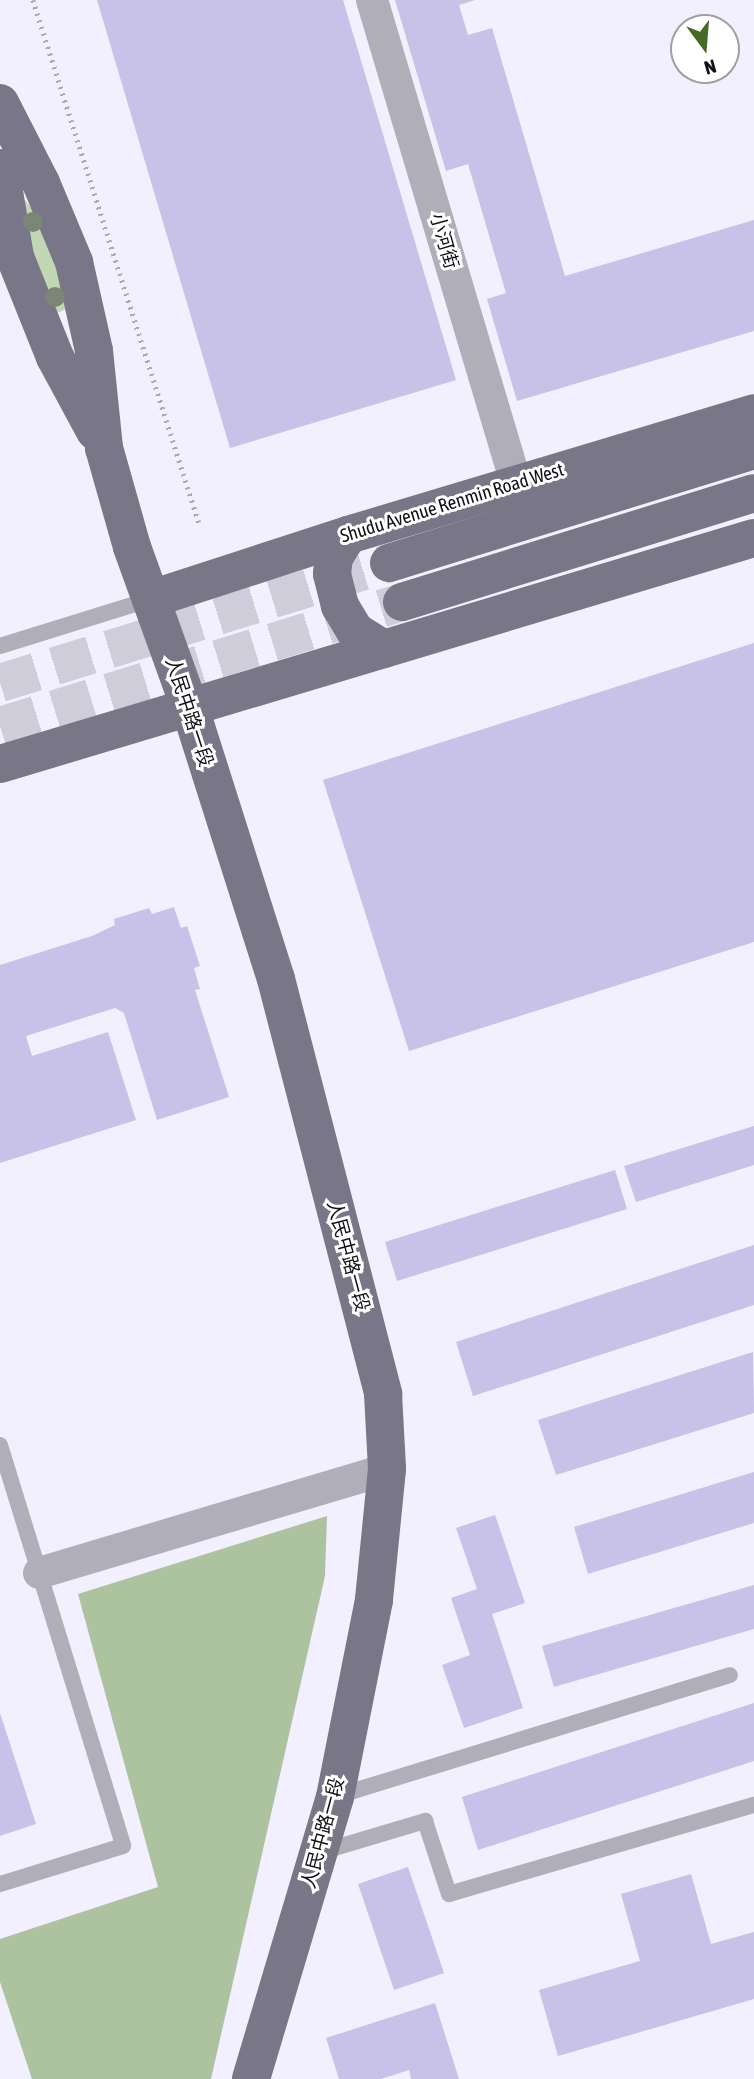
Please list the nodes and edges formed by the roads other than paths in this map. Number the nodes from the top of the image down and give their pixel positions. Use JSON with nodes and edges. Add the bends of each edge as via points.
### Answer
{"nodes":[{"id":1,"x":372,"y":0,"type":"edge"},
{"id":2,"x":0,"y":103,"type":"edge"},
{"id":3,"x":0,"y":168,"type":"edge"},
{"id":4,"x":8,"y":259,"type":"edge"},
{"id":5,"x":754,"y":412,"type":"edge"},
{"id":6,"x":104,"y":448,"type":"junction"},
{"id":7,"x":754,"y":450,"type":"edge"},
{"id":8,"x":516,"y":483,"type":"junction"},
{"id":9,"x":754,"y":493,"type":"edge"},
{"id":10,"x":348,"y":534,"type":"junction"},
{"id":11,"x":754,"y":538,"type":"edge"},
{"id":12,"x":389,"y":564,"type":"tunnel mouth"},
{"id":13,"x":151,"y":599,"type":"junction"},
{"id":14,"x":402,"y":602,"type":"tunnel mouth"},
{"id":15,"x":0,"y":646,"type":"edge"},
{"id":16,"x":384,"y":649,"type":"junction"},
{"id":17,"x":190,"y":708,"type":"junction"},
{"id":18,"x":0,"y":764,"type":"edge"},
{"id":19,"x":0,"y":1446,"type":"edge"},
{"id":20,"x":387,"y":1469,"type":"junction"},
{"id":21,"x":39,"y":1573,"type":"junction"},
{"id":22,"x":730,"y":1675,"type":"dead end"},
{"id":23,"x":335,"y":1797,"type":"junction"},
{"id":24,"x":754,"y":1805,"type":"edge"},
{"id":25,"x":319,"y":1853,"type":"junction"},
{"id":26,"x":0,"y":1884,"type":"edge"},
{"id":27,"x":251,"y":2079,"type":"edge"}],
"edges":[{"from":1,"to":8,"type":"street","name":"小河街"},
{"from":2,"to":6,"type":"main road","name":"人民中路一段","via":[[74,262],[94,351]]},
{"from":3,"to":4,"type":"main road","name":"人民中路一段"},
{"from":4,"to":6,"type":"main road","name":"人民中路一段"},
{"from":5,"to":8,"type":"main road","name":"Shudu Avenue Renmin Road West"},
{"from":6,"to":13,"type":"main road","name":"人民中路一段"},
{"from":7,"to":12,"type":"main road","name":"Shudu Avenue Renmin Road West"},
{"from":8,"to":10,"type":"main road","name":"Shudu Avenue Renmin Road West"},
{"from":9,"to":14,"type":"main road"},
{"from":10,"to":13,"type":"main road","name":"Shudu Avenue Renmin Road West"},
{"from":10,"to":16,"type":"main road","via":[[334,557],[332,573],[340,606],[355,631]]},
{"from":11,"to":16,"type":"main road"},
{"from":13,"to":15,"type":"lane"},
{"from":13,"to":17,"type":"main road","name":"人民中路一段"},
{"from":16,"to":17,"type":"main road"},
{"from":17,"to":18,"type":"main road"},
{"from":17,"to":20,"type":"main road","name":"人民中路一段","via":[[276,979],[383,1394]]},
{"from":19,"to":21,"type":"lane"},
{"from":20,"to":21,"type":"street"},
{"from":20,"to":23,"type":"main road","name":"人民中路一段","via":[[374,1600]]},
{"from":21,"to":26,"type":"lane","via":[[123,1846]]},
{"from":22,"to":23,"type":"lane"},
{"from":23,"to":25,"type":"main road","name":"人民中路一段"},
{"from":24,"to":25,"type":"lane","via":[[449,1894],[425,1821]]},
{"from":25,"to":27,"type":"main road","name":"人民中路一段"}]}
